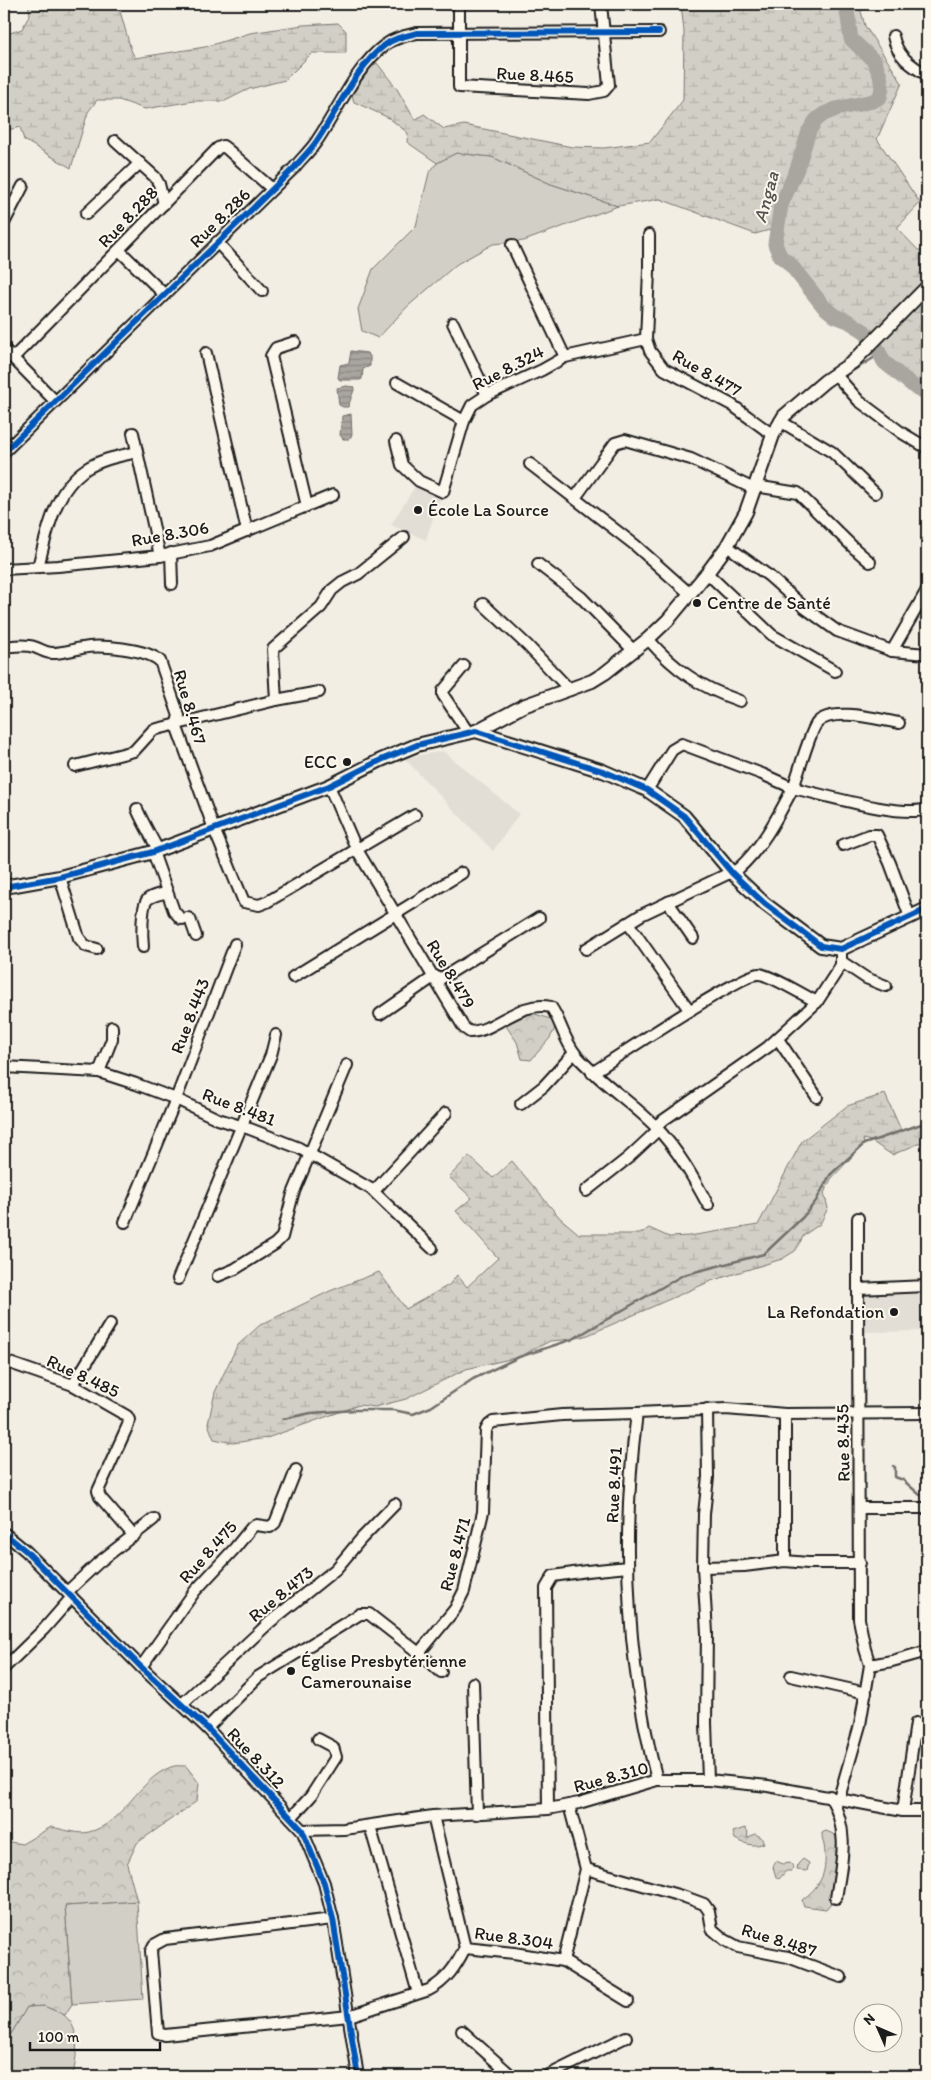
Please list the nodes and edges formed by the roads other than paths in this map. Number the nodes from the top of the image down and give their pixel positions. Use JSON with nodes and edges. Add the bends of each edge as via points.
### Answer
{"nodes":[{"id":1,"x":459,"y":4,"type":"edge"},
{"id":2,"x":601,"y":4,"type":"edge"},
{"id":3,"x":459,"y":32,"type":"junction"},
{"id":4,"x":659,"y":32,"type":"dead end"},
{"id":5,"x":604,"y":33,"type":"junction"},
{"id":6,"x":893,"y":36,"type":"dead end"},
{"id":7,"x":927,"y":75,"type":"edge"},
{"id":8,"x":115,"y":141,"type":"dead end"},
{"id":9,"x":140,"y":163,"type":"junction"},
{"id":10,"x":24,"y":186,"type":"dead end"},
{"id":11,"x":271,"y":188,"type":"junction"},
{"id":12,"x":164,"y":204,"type":"junction"},
{"id":13,"x":86,"y":214,"type":"dead end"},
{"id":14,"x":4,"y":223,"type":"edge"},
{"id":15,"x":649,"y":235,"type":"dead end"},
{"id":16,"x":217,"y":242,"type":"junction"},
{"id":17,"x":512,"y":245,"type":"dead end"},
{"id":18,"x":119,"y":250,"type":"junction"},
{"id":19,"x":927,"y":287,"type":"edge"},
{"id":20,"x":262,"y":291,"type":"dead end"},
{"id":21,"x":163,"y":294,"type":"junction"},
{"id":22,"x":453,"y":323,"type":"dead end"},
{"id":23,"x":646,"y":339,"type":"junction"},
{"id":24,"x":295,"y":342,"type":"dead end"},
{"id":25,"x":4,"y":349,"type":"edge"},
{"id":26,"x":206,"y":353,"type":"dead end"},
{"id":27,"x":565,"y":357,"type":"junction"},
{"id":28,"x":13,"y":358,"type":"junction"},
{"id":29,"x":836,"y":374,"type":"junction"},
{"id":30,"x":397,"y":383,"type":"dead end"},
{"id":31,"x":487,"y":395,"type":"junction"},
{"id":32,"x":55,"y":401,"type":"junction"},
{"id":33,"x":464,"y":421,"type":"junction"},
{"id":34,"x":780,"y":422,"type":"junction"},
{"id":35,"x":133,"y":433,"type":"dead end"},
{"id":36,"x":773,"y":435,"type":"junction"},
{"id":37,"x":396,"y":441,"type":"dead end"},
{"id":38,"x":927,"y":448,"type":"edge"},
{"id":39,"x":4,"y":452,"type":"edge"},
{"id":40,"x":137,"y":452,"type":"junction"},
{"id":41,"x":530,"y":464,"type":"dead end"},
{"id":42,"x":754,"y":487,"type":"junction"},
{"id":43,"x":875,"y":493,"type":"dead end"},
{"id":44,"x":334,"y":495,"type":"dead end"},
{"id":45,"x":575,"y":498,"type":"junction"},
{"id":46,"x":307,"y":506,"type":"junction"},
{"id":47,"x":247,"y":531,"type":"junction"},
{"id":48,"x":404,"y":537,"type":"dead end"},
{"id":49,"x":727,"y":546,"type":"junction"},
{"id":50,"x":171,"y":553,"type":"junction"},
{"id":51,"x":160,"y":556,"type":"junction"},
{"id":52,"x":870,"y":562,"type":"dead end"},
{"id":53,"x":538,"y":564,"type":"dead end"},
{"id":54,"x":38,"y":567,"type":"junction"},
{"id":55,"x":4,"y":569,"type":"edge"},
{"id":56,"x":707,"y":573,"type":"junction"},
{"id":57,"x":172,"y":584,"type":"dead end"},
{"id":58,"x":927,"y":590,"type":"edge"},
{"id":59,"x":690,"y":594,"type":"junction"},
{"id":60,"x":483,"y":604,"type":"dead end"},
{"id":61,"x":648,"y":639,"type":"junction"},
{"id":62,"x":4,"y":647,"type":"edge"},
{"id":63,"x":634,"y":651,"type":"junction"},
{"id":64,"x":892,"y":651,"type":"junction"},
{"id":65,"x":927,"y":654,"type":"edge"},
{"id":66,"x":464,"y":666,"type":"dead end"},
{"id":67,"x":835,"y":672,"type":"dead end"},
{"id":68,"x":570,"y":690,"type":"junction"},
{"id":69,"x":319,"y":692,"type":"dead end"},
{"id":70,"x":276,"y":700,"type":"junction"},
{"id":71,"x":740,"y":701,"type":"dead end"},
{"id":72,"x":899,"y":723,"type":"dead end"},
{"id":73,"x":176,"y":726,"type":"junction"},
{"id":74,"x":472,"y":731,"type":"junction"},
{"id":75,"x":75,"y":766,"type":"dead end"},
{"id":76,"x":329,"y":786,"type":"junction"},
{"id":77,"x":793,"y":788,"type":"junction"},
{"id":78,"x":646,"y":790,"type":"junction"},
{"id":79,"x":138,"y":808,"type":"dead end"},
{"id":80,"x":927,"y":809,"type":"edge"},
{"id":81,"x":415,"y":815,"type":"dead end"},
{"id":82,"x":214,"y":829,"type":"junction"},
{"id":83,"x":843,"y":845,"type":"dead end"},
{"id":84,"x":356,"y":848,"type":"junction"},
{"id":85,"x":155,"y":851,"type":"junction"},
{"id":86,"x":462,"y":873,"type":"dead end"},
{"id":87,"x":732,"y":873,"type":"junction"},
{"id":88,"x":60,"y":877,"type":"junction"},
{"id":89,"x":4,"y":887,"type":"edge"},
{"id":90,"x":167,"y":892,"type":"junction"},
{"id":91,"x":668,"y":902,"type":"junction"},
{"id":92,"x":927,"y":910,"type":"edge"},
{"id":93,"x":395,"y":914,"type":"junction"},
{"id":94,"x":910,"y":917,"type":"junction"},
{"id":95,"x":539,"y":918,"type":"dead end"},
{"id":96,"x":628,"y":923,"type":"junction"},
{"id":97,"x":196,"y":936,"type":"dead end"},
{"id":98,"x":693,"y":938,"type":"dead end"},
{"id":99,"x":235,"y":944,"type":"dead end"},
{"id":100,"x":143,"y":947,"type":"dead end"},
{"id":101,"x":97,"y":949,"type":"dead end"},
{"id":102,"x":586,"y":949,"type":"dead end"},
{"id":103,"x":842,"y":955,"type":"junction"},
{"id":104,"x":293,"y":977,"type":"dead end"},
{"id":105,"x":436,"y":978,"type":"junction"},
{"id":106,"x":886,"y":986,"type":"dead end"},
{"id":107,"x":817,"y":1002,"type":"junction"},
{"id":108,"x":690,"y":1011,"type":"junction"},
{"id":109,"x":380,"y":1014,"type":"dead end"},
{"id":110,"x":112,"y":1027,"type":"dead end"},
{"id":111,"x":276,"y":1035,"type":"dead end"},
{"id":112,"x":778,"y":1039,"type":"junction"},
{"id":113,"x":574,"y":1053,"type":"junction"},
{"id":114,"x":347,"y":1065,"type":"dead end"},
{"id":115,"x":4,"y":1067,"type":"edge"},
{"id":116,"x":99,"y":1072,"type":"junction"},
{"id":117,"x":592,"y":1073,"type":"junction"},
{"id":118,"x":817,"y":1096,"type":"dead end"},
{"id":119,"x":176,"y":1099,"type":"junction"},
{"id":120,"x":522,"y":1104,"type":"dead end"},
{"id":121,"x":446,"y":1113,"type":"dead end"},
{"id":122,"x":241,"y":1126,"type":"junction"},
{"id":123,"x":657,"y":1128,"type":"junction"},
{"id":124,"x":310,"y":1153,"type":"junction"},
{"id":125,"x":374,"y":1191,"type":"junction"},
{"id":126,"x":586,"y":1191,"type":"dead end"},
{"id":127,"x":708,"y":1206,"type":"dead end"},
{"id":128,"x":858,"y":1218,"type":"dead end"},
{"id":129,"x":125,"y":1222,"type":"dead end"},
{"id":130,"x":432,"y":1248,"type":"dead end"},
{"id":131,"x":218,"y":1276,"type":"dead end"},
{"id":132,"x":178,"y":1279,"type":"dead end"},
{"id":133,"x":927,"y":1286,"type":"edge"},
{"id":134,"x":858,"y":1289,"type":"junction"},
{"id":135,"x":110,"y":1324,"type":"dead end"},
{"id":136,"x":4,"y":1361,"type":"edge"},
{"id":137,"x":73,"y":1385,"type":"junction"},
{"id":138,"x":707,"y":1409,"type":"junction"},
{"id":139,"x":637,"y":1413,"type":"junction"},
{"id":140,"x":927,"y":1413,"type":"edge"},
{"id":141,"x":785,"y":1414,"type":"junction"},
{"id":142,"x":859,"y":1415,"type":"junction"},
{"id":143,"x":296,"y":1470,"type":"dead end"},
{"id":144,"x":395,"y":1504,"type":"dead end"},
{"id":145,"x":860,"y":1508,"type":"junction"},
{"id":146,"x":927,"y":1508,"type":"edge"},
{"id":147,"x":154,"y":1519,"type":"dead end"},
{"id":148,"x":4,"y":1533,"type":"edge"},
{"id":149,"x":134,"y":1536,"type":"junction"},
{"id":150,"x":785,"y":1561,"type":"junction"},
{"id":151,"x":860,"y":1564,"type":"junction"},
{"id":152,"x":628,"y":1567,"type":"junction"},
{"id":153,"x":703,"y":1567,"type":"junction"},
{"id":154,"x":70,"y":1595,"type":"junction"},
{"id":155,"x":927,"y":1651,"type":"edge"},
{"id":156,"x":418,"y":1653,"type":"junction"},
{"id":157,"x":870,"y":1664,"type":"junction"},
{"id":158,"x":141,"y":1667,"type":"junction"},
{"id":159,"x":4,"y":1668,"type":"edge"},
{"id":160,"x":441,"y":1672,"type":"dead end"},
{"id":161,"x":792,"y":1676,"type":"dead end"},
{"id":162,"x":473,"y":1683,"type":"dead end"},
{"id":163,"x":866,"y":1694,"type":"junction"},
{"id":164,"x":182,"y":1704,"type":"junction"},
{"id":165,"x":916,"y":1723,"type":"dead end"},
{"id":166,"x":207,"y":1728,"type":"junction"},
{"id":167,"x":318,"y":1739,"type":"dead end"},
{"id":168,"x":657,"y":1780,"type":"junction"},
{"id":169,"x":708,"y":1780,"type":"junction"},
{"id":170,"x":835,"y":1797,"type":"junction"},
{"id":171,"x":569,"y":1805,"type":"junction"},
{"id":172,"x":548,"y":1809,"type":"junction"},
{"id":173,"x":903,"y":1811,"type":"junction"},
{"id":174,"x":927,"y":1811,"type":"edge"},
{"id":175,"x":478,"y":1814,"type":"junction"},
{"id":176,"x":434,"y":1816,"type":"junction"},
{"id":177,"x":291,"y":1818,"type":"junction"},
{"id":178,"x":370,"y":1826,"type":"junction"},
{"id":179,"x":302,"y":1830,"type":"junction"},
{"id":180,"x":586,"y":1868,"type":"junction"},
{"id":181,"x":836,"y":1898,"type":"dead end"},
{"id":182,"x":332,"y":1919,"type":"junction"},
{"id":183,"x":465,"y":1948,"type":"junction"},
{"id":184,"x":563,"y":1961,"type":"junction"},
{"id":185,"x":841,"y":1977,"type":"dead end"},
{"id":186,"x":418,"y":1993,"type":"junction"},
{"id":187,"x":628,"y":2001,"type":"dead end"},
{"id":188,"x":349,"y":2016,"type":"junction"},
{"id":189,"x":462,"y":2031,"type":"dead end"},
{"id":190,"x":626,"y":2037,"type":"dead end"},
{"id":191,"x":358,"y":2076,"type":"edge"},
{"id":192,"x":512,"y":2076,"type":"edge"},
{"id":193,"x":547,"y":2076,"type":"edge"}],
"edges":[{"from":1,"to":3,"type":"street","name":"Rue 8.465"},
{"from":2,"to":5,"type":"street","name":"Rue 8.465"},
{"from":3,"to":5,"type":"street","name":"Rue 8.286"},
{"from":3,"to":5,"type":"street","name":"Rue 8.465","via":[[459,87],[589,94],[604,91],[609,85]]},
{"from":3,"to":11,"type":"street","name":"Rue 8.286","via":[[417,33],[386,44],[374,54],[316,142]]},
{"from":4,"to":5,"type":"street","name":"Rue 8.286"},
{"from":6,"to":7,"type":"street","via":[[906,61]]},
{"from":8,"to":9,"type":"street"},
{"from":9,"to":12,"type":"street","via":[[157,180]]},
{"from":9,"to":13,"type":"street"},
{"from":10,"to":14,"type":"street"},
{"from":11,"to":12,"type":"street","name":"Rue 8.288","via":[[223,146]]},
{"from":11,"to":16,"type":"street","name":"Rue 8.286"},
{"from":12,"to":18,"type":"street","name":"Rue 8.288"},
{"from":15,"to":23,"type":"street","name":"Rue 8.477"},
{"from":16,"to":20,"type":"street"},
{"from":16,"to":21,"type":"street","name":"Rue 8.286"},
{"from":17,"to":27,"type":"street"},
{"from":18,"to":21,"type":"street"},
{"from":18,"to":28,"type":"street","name":"Rue 8.288"},
{"from":19,"to":29,"type":"street","via":[[873,343]]},
{"from":21,"to":32,"type":"street","name":"Rue 8.286"},
{"from":22,"to":31,"type":"street"},
{"from":23,"to":27,"type":"street","name":"Rue 8.324"},
{"from":23,"to":36,"type":"street","name":"Rue 8.477","via":[[650,351],[664,369],[732,405]]},
{"from":24,"to":46,"type":"street","via":[[276,348],[271,356]]},
{"from":25,"to":28,"type":"street"},
{"from":26,"to":47,"type":"street"},
{"from":27,"to":31,"type":"street","name":"Rue 8.324"},
{"from":28,"to":32,"type":"street"},
{"from":29,"to":34,"type":"street","via":[[796,404]]},
{"from":29,"to":38,"type":"street","via":[[859,401]]},
{"from":30,"to":33,"type":"street"},
{"from":31,"to":33,"type":"street","name":"Rue 8.324","via":[[472,405]]},
{"from":32,"to":39,"type":"street","name":"Rue 8.286"},
{"from":33,"to":37,"type":"street","name":"Rue 8.324","via":[[445,490],[441,493],[419,481],[402,465]]},
{"from":34,"to":36,"type":"street"},
{"from":34,"to":43,"type":"street","via":[[832,452]]},
{"from":35,"to":40,"type":"street"},
{"from":36,"to":42,"type":"street"},
{"from":40,"to":51,"type":"street"},
{"from":40,"to":54,"type":"street","via":[[100,462],[74,480],[51,518]]},
{"from":41,"to":45,"type":"street"},
{"from":42,"to":45,"type":"street","via":[[690,459],[625,440],[615,443]]},
{"from":42,"to":49,"type":"street","via":[[746,512]]},
{"from":42,"to":52,"type":"street","via":[[798,493]]},
{"from":44,"to":46,"type":"street","name":"Rue 8.306"},
{"from":45,"to":59,"type":"street","via":[[635,544]]},
{"from":46,"to":47,"type":"street","name":"Rue 8.306"},
{"from":47,"to":50,"type":"street","name":"Rue 8.306","via":[[210,546]]},
{"from":48,"to":70,"type":"street","via":[[358,574],[332,590],[322,607],[273,649]]},
{"from":49,"to":56,"type":"street"},
{"from":49,"to":64,"type":"street","via":[[837,631]]},
{"from":50,"to":51,"type":"street","name":"Rue 8.306"},
{"from":50,"to":57,"type":"street"},
{"from":51,"to":54,"type":"street","name":"Rue 8.306"},
{"from":53,"to":63,"type":"street","via":[[581,597]]},
{"from":54,"to":55,"type":"street","name":"Rue 8.306"},
{"from":56,"to":59,"type":"street"},
{"from":56,"to":67,"type":"street","via":[[772,635]]},
{"from":58,"to":64,"type":"street"},
{"from":59,"to":61,"type":"street"},
{"from":60,"to":68,"type":"street"},
{"from":61,"to":63,"type":"street"},
{"from":61,"to":71,"type":"street","via":[[668,662],[700,684]]},
{"from":62,"to":73,"type":"street","name":"Rue 8.467","via":[[27,645],[46,653],[64,653],[98,646],[154,656],[160,661],[180,716]]},
{"from":63,"to":68,"type":"street","via":[[605,673]]},
{"from":64,"to":65,"type":"street"},
{"from":66,"to":74,"type":"street","via":[[443,695]]},
{"from":68,"to":74,"type":"street","via":[[523,706]]},
{"from":69,"to":70,"type":"street"},
{"from":70,"to":73,"type":"street"},
{"from":72,"to":77,"type":"street","via":[[842,714],[826,716],[815,725]]},
{"from":73,"to":75,"type":"street","via":[[152,730],[134,751]]},
{"from":73,"to":82,"type":"street","name":"Rue 8.467"},
{"from":74,"to":76,"type":"street","via":[[417,745]]},
{"from":74,"to":78,"type":"street","via":[[603,771]]},
{"from":76,"to":82,"type":"street"},
{"from":76,"to":84,"type":"street","name":"Rue 8.479"},
{"from":77,"to":78,"type":"street","via":[[682,744],[672,750]]},
{"from":77,"to":80,"type":"street","via":[[892,810],[919,812]]},
{"from":77,"to":87,"type":"street","via":[[777,818],[746,862]]},
{"from":78,"to":87,"type":"street","via":[[684,816]]},
{"from":79,"to":85,"type":"street"},
{"from":81,"to":84,"type":"street"},
{"from":82,"to":84,"type":"street","name":"Rue 8.467","via":[[244,902],[259,905]]},
{"from":82,"to":85,"type":"street"},
{"from":83,"to":94,"type":"street","via":[[877,835]]},
{"from":84,"to":93,"type":"street","name":"Rue 8.479"},
{"from":85,"to":88,"type":"street"},
{"from":85,"to":90,"type":"street"},
{"from":86,"to":93,"type":"street"},
{"from":87,"to":91,"type":"street"},
{"from":87,"to":103,"type":"street","via":[[765,904],[811,939]]},
{"from":88,"to":89,"type":"street"},
{"from":88,"to":101,"type":"street","via":[[79,938],[86,946]]},
{"from":90,"to":97,"type":"street","via":[[177,917],[190,919]]},
{"from":90,"to":100,"type":"street","via":[[150,898],[145,904]]},
{"from":91,"to":96,"type":"street"},
{"from":91,"to":98,"type":"street"},
{"from":92,"to":94,"type":"street"},
{"from":93,"to":104,"type":"street"},
{"from":93,"to":105,"type":"street","name":"Rue 8.479"},
{"from":94,"to":103,"type":"street"},
{"from":95,"to":105,"type":"street"},
{"from":96,"to":102,"type":"street"},
{"from":96,"to":108,"type":"street"},
{"from":99,"to":119,"type":"street","name":"Rue 8.443"},
{"from":103,"to":106,"type":"street","via":[[866,978]]},
{"from":103,"to":107,"type":"street","via":[[829,986]]},
{"from":105,"to":109,"type":"street"},
{"from":105,"to":113,"type":"street","name":"Rue 8.479","via":[[464,1028],[470,1032],[531,1007],[548,1007],[554,1011]]},
{"from":107,"to":108,"type":"street","via":[[758,974]]},
{"from":107,"to":112,"type":"street"},
{"from":108,"to":117,"type":"street"},
{"from":110,"to":116,"type":"street","via":[[112,1039]]},
{"from":111,"to":122,"type":"street","via":[[271,1055]]},
{"from":112,"to":118,"type":"street"},
{"from":112,"to":123,"type":"street"},
{"from":113,"to":117,"type":"street","name":"Rue 8.479"},
{"from":113,"to":120,"type":"street","via":[[544,1086]]},
{"from":114,"to":124,"type":"street"},
{"from":115,"to":116,"type":"street","name":"Rue 8.481"},
{"from":116,"to":119,"type":"street","name":"Rue 8.481"},
{"from":117,"to":123,"type":"street","name":"Rue 8.479"},
{"from":119,"to":122,"type":"street","name":"Rue 8.481"},
{"from":119,"to":129,"type":"street","name":"Rue 8.443"},
{"from":121,"to":125,"type":"street"},
{"from":122,"to":124,"type":"street","name":"Rue 8.481"},
{"from":122,"to":132,"type":"street"},
{"from":123,"to":126,"type":"street","via":[[628,1158]]},
{"from":123,"to":127,"type":"street","name":"Rue 8.479","via":[[684,1161]]},
{"from":124,"to":125,"type":"street","name":"Rue 8.481"},
{"from":124,"to":131,"type":"street","via":[[293,1194],[282,1237]]},
{"from":125,"to":130,"type":"street","name":"Rue 8.481"},
{"from":128,"to":134,"type":"street","name":"Rue 8.435"},
{"from":133,"to":134,"type":"street"},
{"from":134,"to":142,"type":"street","name":"Rue 8.435"},
{"from":135,"to":137,"type":"street"},
{"from":136,"to":137,"type":"street","name":"Rue 8.485"},
{"from":137,"to":149,"type":"street","name":"Rue 8.485","via":[[128,1416],[128,1425],[98,1491]]},
{"from":138,"to":139,"type":"street"},
{"from":138,"to":141,"type":"street"},
{"from":138,"to":153,"type":"street","via":[[708,1477]]},
{"from":139,"to":152,"type":"street","name":"Rue 8.491","via":[[630,1465]]},
{"from":139,"to":156,"type":"street","name":"Rue 8.471","via":[[562,1414],[489,1425],[486,1430],[483,1512],[464,1591],[455,1609]]},
{"from":140,"to":142,"type":"street"},
{"from":141,"to":142,"type":"street"},
{"from":141,"to":150,"type":"street"},
{"from":142,"to":145,"type":"street","name":"Rue 8.435"},
{"from":143,"to":158,"type":"street","name":"Rue 8.475","via":[[275,1523],[270,1527],[252,1527],[194,1590]]},
{"from":144,"to":164,"type":"street","name":"Rue 8.473","via":[[336,1569],[270,1622]]},
{"from":145,"to":146,"type":"street"},
{"from":145,"to":151,"type":"street","name":"Rue 8.435"},
{"from":147,"to":149,"type":"street"},
{"from":148,"to":154,"type":"street","name":"Rue 8.312"},
{"from":149,"to":154,"type":"street","via":[[98,1563]]},
{"from":150,"to":151,"type":"street"},
{"from":150,"to":153,"type":"street"},
{"from":151,"to":157,"type":"street","name":"Rue 8.435","via":[[860,1619]]},
{"from":152,"to":168,"type":"street","name":"Rue 8.491","via":[[638,1693]]},
{"from":152,"to":172,"type":"street","via":[[554,1576],[546,1588]]},
{"from":153,"to":169,"type":"street"},
{"from":154,"to":158,"type":"street","name":"Rue 8.312"},
{"from":154,"to":159,"type":"street","via":[[44,1629]]},
{"from":155,"to":157,"type":"street"},
{"from":156,"to":160,"type":"street"},
{"from":156,"to":166,"type":"street","via":[[369,1614],[360,1614],[258,1677]]},
{"from":157,"to":163,"type":"street","name":"Rue 8.435"},
{"from":158,"to":164,"type":"street","name":"Rue 8.312"},
{"from":161,"to":163,"type":"street"},
{"from":162,"to":175,"type":"street"},
{"from":163,"to":170,"type":"street","name":"Rue 8.435","via":[[852,1758]]},
{"from":164,"to":166,"type":"street","name":"Rue 8.312"},
{"from":165,"to":173,"type":"street"},
{"from":166,"to":177,"type":"street","name":"Rue 8.312"},
{"from":167,"to":177,"type":"street","via":[[333,1747],[336,1757],[311,1796]]},
{"from":168,"to":169,"type":"street","name":"Rue 8.310"},
{"from":168,"to":171,"type":"street","name":"Rue 8.310"},
{"from":169,"to":170,"type":"street","name":"Rue 8.310"},
{"from":170,"to":173,"type":"street","name":"Rue 8.310"},
{"from":170,"to":181,"type":"street","via":[[844,1835]]},
{"from":171,"to":172,"type":"street","name":"Rue 8.310"},
{"from":171,"to":180,"type":"street","name":"Rue 8.304"},
{"from":172,"to":175,"type":"street","name":"Rue 8.310"},
{"from":173,"to":174,"type":"street","name":"Rue 8.310"},
{"from":175,"to":176,"type":"street","name":"Rue 8.310"},
{"from":176,"to":178,"type":"street","name":"Rue 8.310"},
{"from":176,"to":183,"type":"street","name":"Rue 8.304"},
{"from":177,"to":179,"type":"street","name":"Rue 8.312"},
{"from":178,"to":179,"type":"street","name":"Rue 8.310"},
{"from":178,"to":186,"type":"street"},
{"from":179,"to":182,"type":"street","name":"Rue 8.312","via":[[324,1883]]},
{"from":180,"to":184,"type":"street","name":"Rue 8.304"},
{"from":180,"to":185,"type":"street","name":"Rue 8.487","via":[[704,1904],[709,1911],[712,1929],[738,1947],[788,1957]]},
{"from":182,"to":188,"type":"street","name":"Rue 8.312"},
{"from":182,"to":188,"type":"street","via":[[158,1942],[151,1951],[157,2030],[165,2035]]},
{"from":183,"to":184,"type":"street","name":"Rue 8.304"},
{"from":183,"to":186,"type":"street","via":[[441,1983]]},
{"from":184,"to":187,"type":"street"},
{"from":186,"to":188,"type":"street"},
{"from":188,"to":191,"type":"street","name":"Rue 8.312"},
{"from":189,"to":192,"type":"street"},
{"from":190,"to":193,"type":"street"}]}
